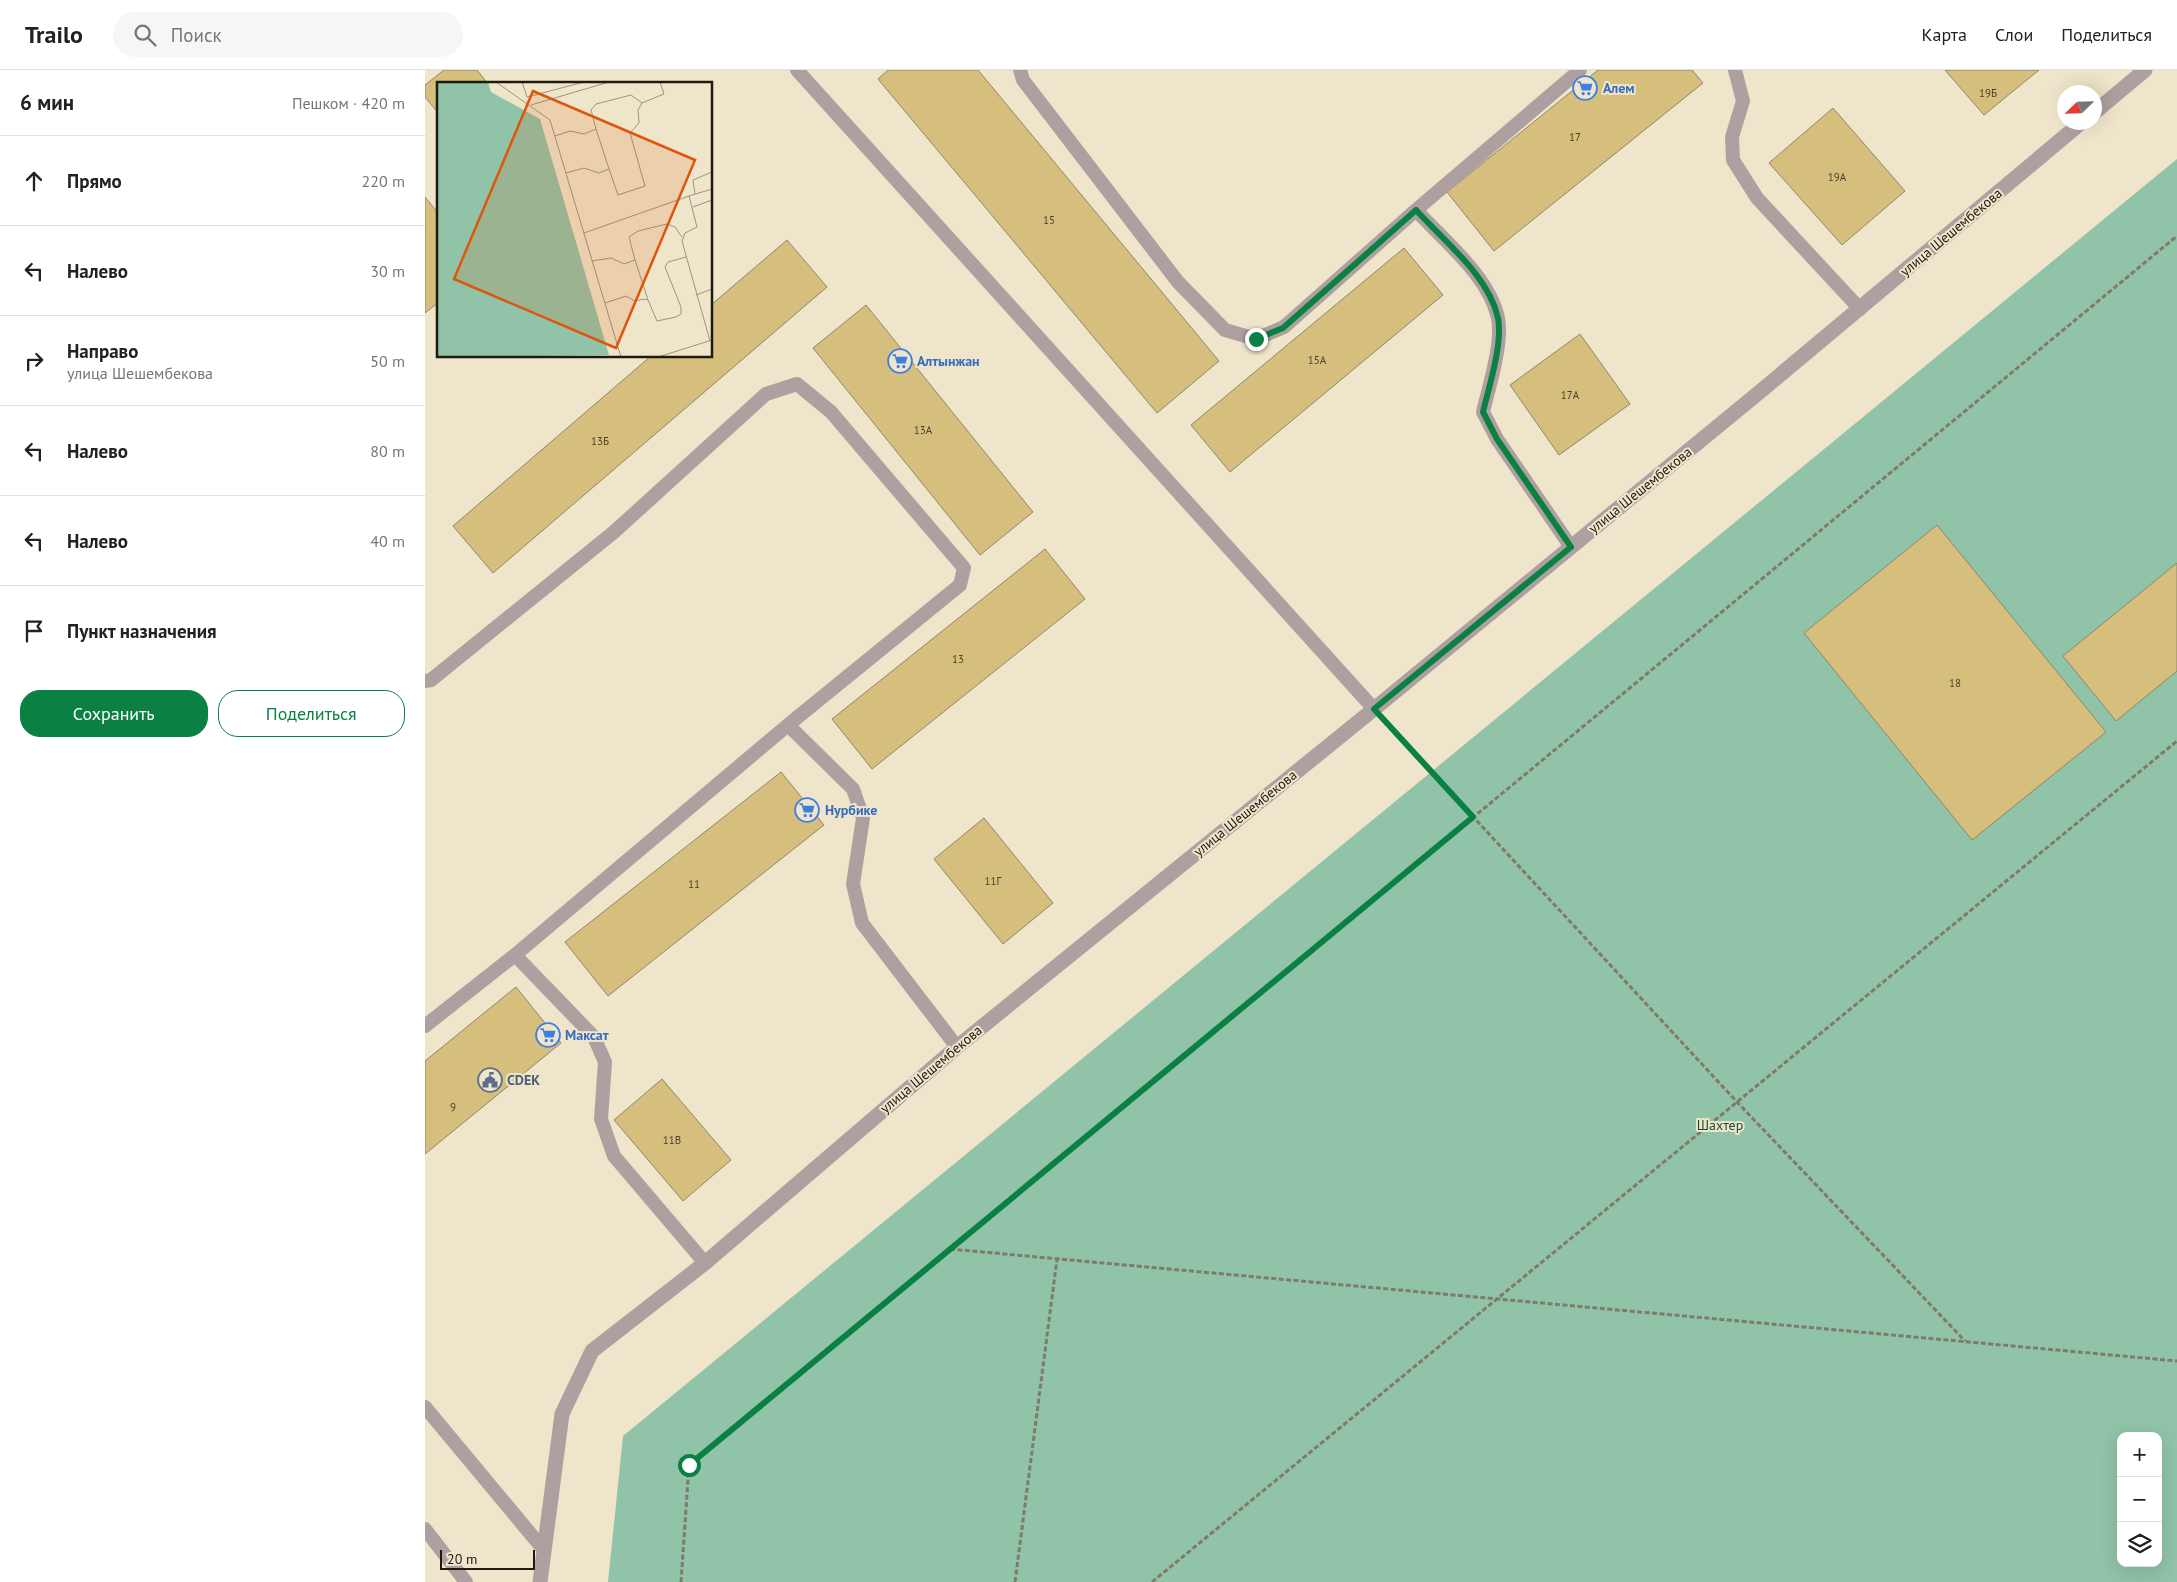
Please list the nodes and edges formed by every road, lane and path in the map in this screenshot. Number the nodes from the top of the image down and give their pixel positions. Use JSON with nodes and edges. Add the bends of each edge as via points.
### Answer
{"nodes":[{"id":1,"x":797,"y":70,"type":"edge"},
{"id":2,"x":1020,"y":70,"type":"edge"},
{"id":3,"x":1580,"y":70,"type":"edge"},
{"id":4,"x":1735,"y":70,"type":"edge"},
{"id":5,"x":2145,"y":70,"type":"edge"},
{"id":6,"x":2102,"y":106,"type":"edge"},
{"id":7,"x":2072,"y":130,"type":"edge"},
{"id":8,"x":1416,"y":210,"type":"junction"},
{"id":9,"x":2177,"y":236,"type":"edge"},
{"id":10,"x":1859,"y":308,"type":"junction"},
{"id":11,"x":1571,"y":547,"type":"junction"},
{"id":12,"x":425,"y":681,"type":"edge"},
{"id":13,"x":1374,"y":709,"type":"junction"},
{"id":14,"x":788,"y":725,"type":"junction"},
{"id":15,"x":2177,"y":740,"type":"edge"},
{"id":16,"x":1473,"y":817,"type":"junction"},
{"id":17,"x":515,"y":954,"type":"junction"},
{"id":18,"x":425,"y":1026,"type":"edge"},
{"id":19,"x":957,"y":1047,"type":"junction"},
{"id":20,"x":1737,"y":1102,"type":"junction"},
{"id":21,"x":949,"y":1249,"type":"junction"},
{"id":22,"x":1057,"y":1260,"type":"junction"},
{"id":23,"x":705,"y":1262,"type":"junction"},
{"id":24,"x":1497,"y":1300,"type":"junction"},
{"id":25,"x":1966,"y":1341,"type":"junction"},
{"id":26,"x":2177,"y":1362,"type":"edge"},
{"id":27,"x":425,"y":1407,"type":"edge"},
{"id":28,"x":425,"y":1529,"type":"edge"},
{"id":29,"x":544,"y":1550,"type":"junction"},
{"id":30,"x":466,"y":1582,"type":"edge"},
{"id":31,"x":540,"y":1582,"type":"edge"},
{"id":32,"x":681,"y":1582,"type":"edge"},
{"id":33,"x":1015,"y":1582,"type":"edge"},
{"id":34,"x":1152,"y":1582,"type":"edge"}],
"edges":[{"from":1,"to":13,"type":"lane"},
{"from":2,"to":8,"type":"lane","via":[[1023,80],[1179,282],[1225,330],[1256,339],[1283,328]]},
{"from":3,"to":8,"type":"lane"},
{"from":4,"to":10,"type":"lane","via":[[1743,101],[1732,137],[1733,160],[1757,198]]},
{"from":5,"to":6,"type":"street"},
{"from":7,"to":10,"type":"street","name":"улица Шешембекова"},
{"from":8,"to":11,"type":"lane","via":[[1484,283],[1498,319],[1497,353],[1483,412],[1497,439]]},
{"from":9,"to":16,"type":"path"},
{"from":10,"to":11,"type":"street","name":"улица Шешембекова"},
{"from":11,"to":13,"type":"street","name":"улица Шешембекова"},
{"from":12,"to":14,"type":"lane","via":[[431,680],[614,532],[765,394],[797,384],[831,412],[964,568],[960,586]]},
{"from":13,"to":16,"type":"path"},
{"from":13,"to":19,"type":"street","name":"улица Шешембекова"},
{"from":14,"to":17,"type":"lane"},
{"from":14,"to":19,"type":"lane","via":[[853,789],[863,818],[853,884],[862,923]]},
{"from":15,"to":20,"type":"path"},
{"from":16,"to":20,"type":"path"},
{"from":16,"to":21,"type":"path"},
{"from":17,"to":18,"type":"lane"},
{"from":17,"to":23,"type":"lane","via":[[594,1037],[605,1062],[601,1119],[615,1156]]},
{"from":19,"to":23,"type":"street","name":"улица Шешембекова"},
{"from":20,"to":24,"type":"path"},
{"from":20,"to":25,"type":"path"},
{"from":21,"to":22,"type":"path"},
{"from":21,"to":32,"type":"path","via":[[689,1465]]},
{"from":22,"to":24,"type":"path"},
{"from":22,"to":33,"type":"path"},
{"from":23,"to":29,"type":"street","name":"улица Шешембекова","via":[[592,1351],[561,1414]]},
{"from":24,"to":25,"type":"path"},
{"from":24,"to":34,"type":"path"},
{"from":25,"to":26,"type":"path"},
{"from":27,"to":29,"type":"lane"},
{"from":28,"to":30,"type":"lane"},
{"from":29,"to":31,"type":"street","name":"улица Шешембекова"}]}
